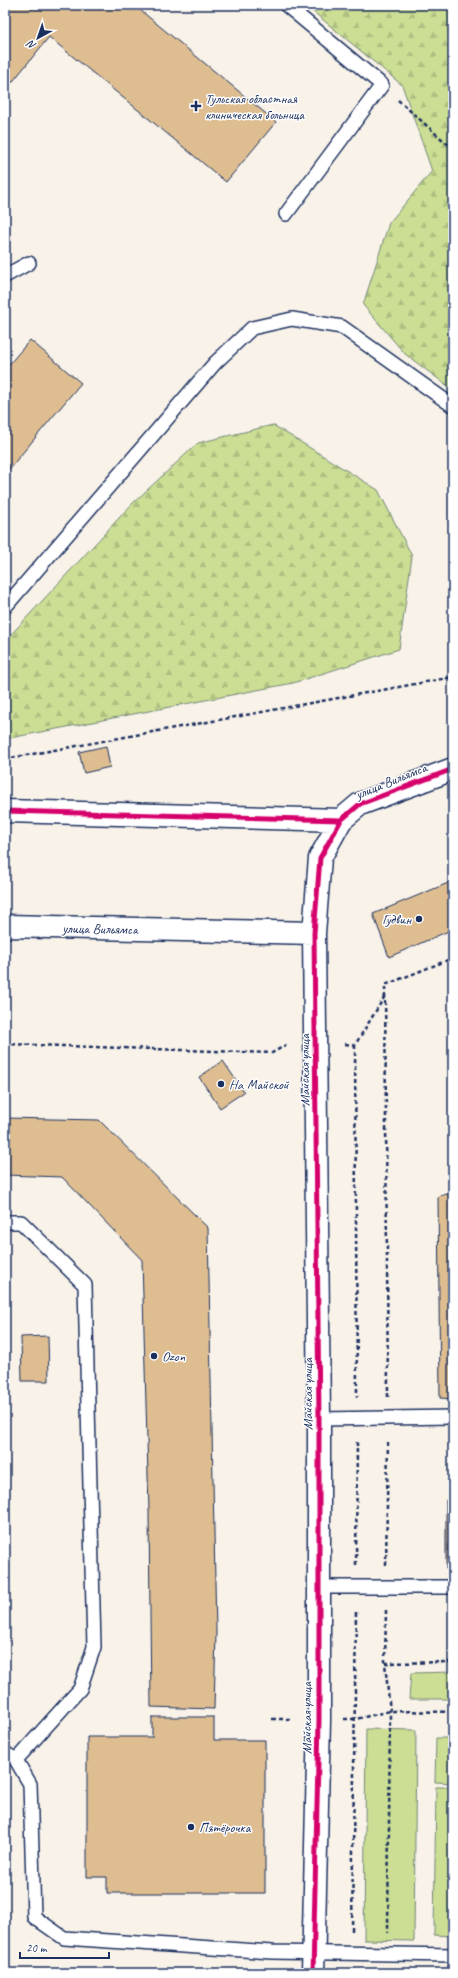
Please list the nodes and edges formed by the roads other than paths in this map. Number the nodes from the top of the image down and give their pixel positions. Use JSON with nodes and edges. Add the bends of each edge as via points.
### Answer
{"nodes":[{"id":1,"x":286,"y":5,"type":"edge"},
{"id":2,"x":286,"y":214,"type":"dead end"},
{"id":3,"x":29,"y":263,"type":"dead end"},
{"id":4,"x":5,"y":276,"type":"edge"},
{"id":5,"x":453,"y":406,"type":"edge"},
{"id":6,"x":5,"y":607,"type":"edge"},
{"id":7,"x":453,"y":769,"type":"edge"},
{"id":8,"x":5,"y":811,"type":"edge"},
{"id":9,"x":341,"y":820,"type":"junction"},
{"id":10,"x":5,"y":926,"type":"edge"},
{"id":11,"x":314,"y":933,"type":"junction"},
{"id":12,"x":5,"y":1222,"type":"edge"},
{"id":13,"x":453,"y":1417,"type":"edge"},
{"id":14,"x":319,"y":1419,"type":"junction"},
{"id":15,"x":318,"y":1587,"type":"junction"},
{"id":16,"x":453,"y":1588,"type":"edge"},
{"id":17,"x":11,"y":1757,"type":"edge"},
{"id":18,"x":453,"y":1955,"type":"edge"},
{"id":19,"x":313,"y":1963,"type":"edge"}],
"edges":[{"from":1,"to":2,"type":"lane","via":[[382,85]]},
{"from":3,"to":4,"type":"lane"},
{"from":5,"to":6,"type":"lane","via":[[342,327],[292,320],[252,328],[215,363]]},
{"from":7,"to":9,"type":"street","name":"улица Вильямса","via":[[360,804]]},
{"from":8,"to":9,"type":"street"},
{"from":9,"to":11,"type":"street","name":"Майская улица","via":[[320,858]]},
{"from":10,"to":11,"type":"street","name":"улица Вильямса"},
{"from":11,"to":14,"type":"street","name":"Майская улица"},
{"from":12,"to":17,"type":"lane","via":[[21,1222],[86,1285],[94,1639],[94,1647],[80,1689]]},
{"from":13,"to":14,"type":"lane"},
{"from":14,"to":15,"type":"street","name":"Майская улица"},
{"from":15,"to":16,"type":"lane"},
{"from":15,"to":19,"type":"street","name":"Майская улица","via":[[319,1720]]},
{"from":17,"to":19,"type":"lane","via":[[30,1784],[34,1917],[64,1938]]},
{"from":18,"to":19,"type":"lane","via":[[351,1954]]}]}
